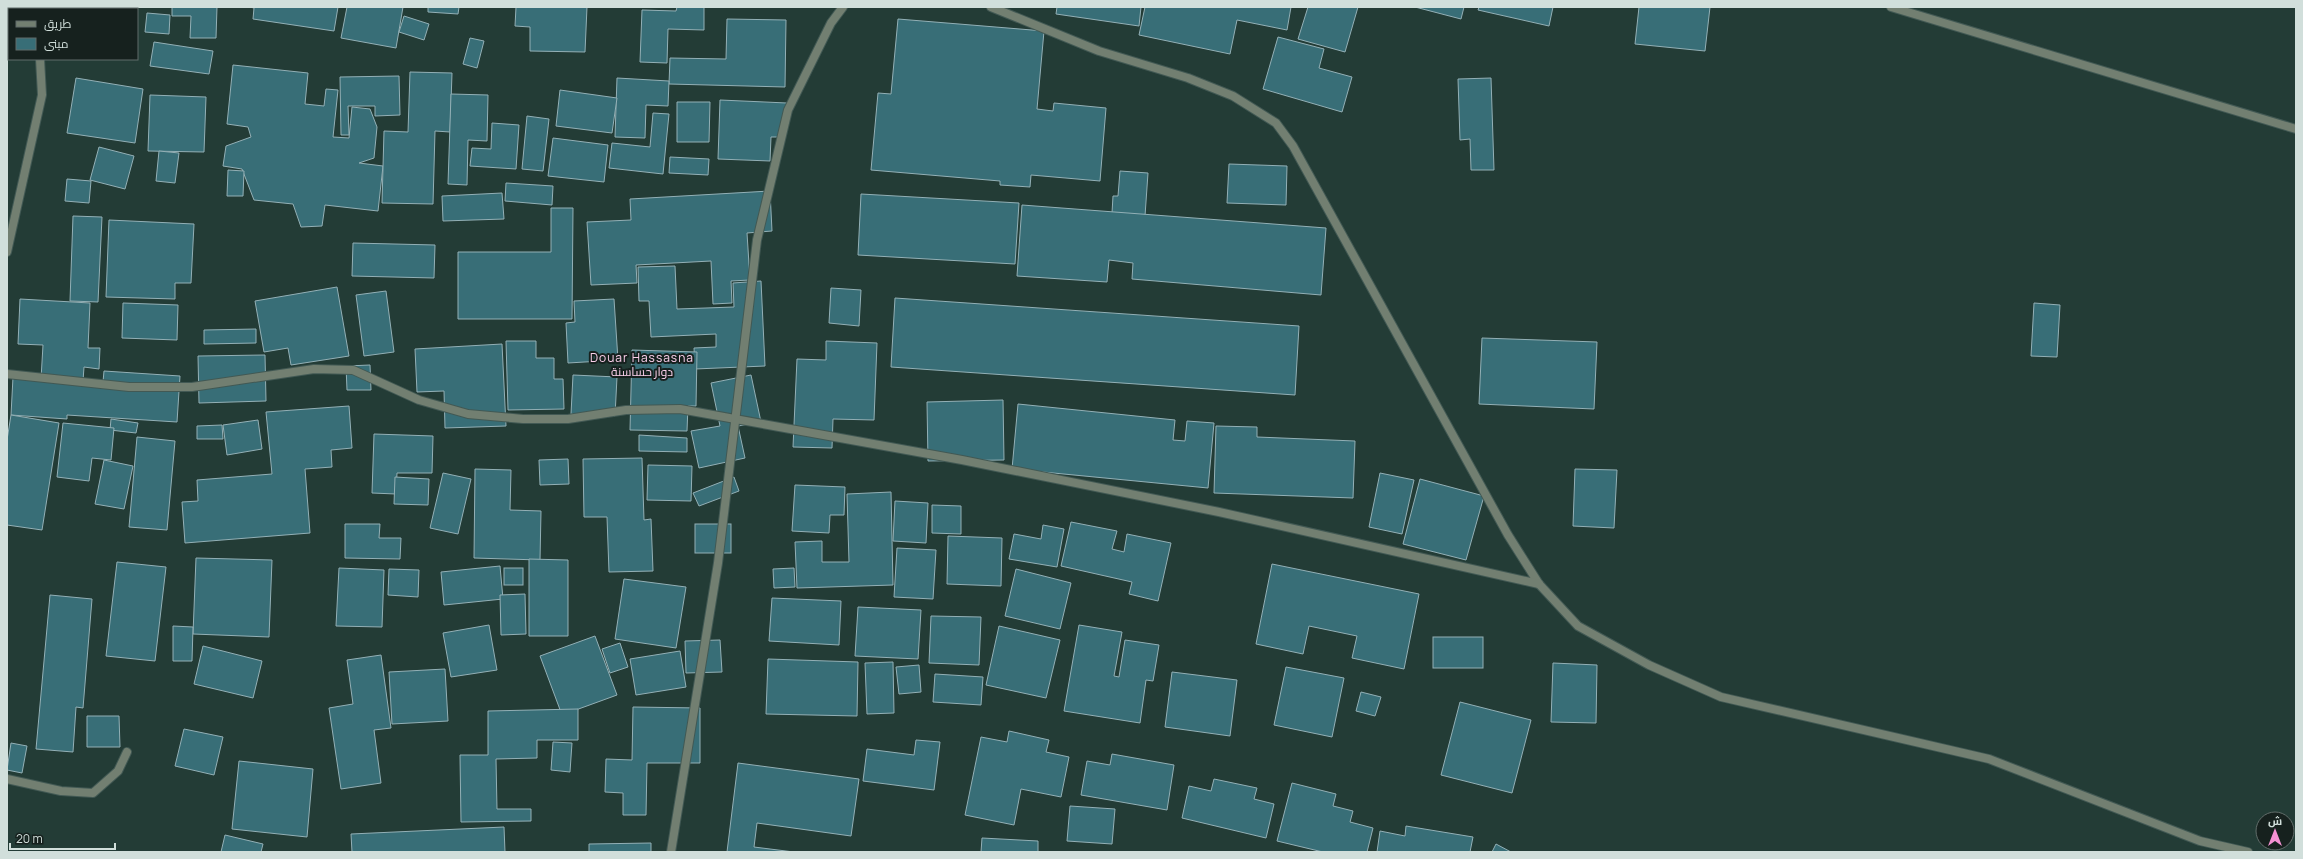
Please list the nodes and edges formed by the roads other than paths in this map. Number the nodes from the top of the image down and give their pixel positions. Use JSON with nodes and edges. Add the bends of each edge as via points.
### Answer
{"nodes":[{"id":1,"x":843,"y":7,"type":"edge"},
{"id":2,"x":991,"y":7,"type":"edge"},
{"id":3,"x":1890,"y":7,"type":"edge"},
{"id":4,"x":40,"y":60,"type":"edge"},
{"id":5,"x":2296,"y":129,"type":"edge"},
{"id":6,"x":7,"y":252,"type":"edge"},
{"id":7,"x":7,"y":374,"type":"edge"},
{"id":8,"x":735,"y":419,"type":"junction"},
{"id":9,"x":1539,"y":584,"type":"junction"},
{"id":10,"x":127,"y":752,"type":"dead end"},
{"id":11,"x":7,"y":779,"type":"edge"},
{"id":12,"x":671,"y":852,"type":"edge"},
{"id":13,"x":2248,"y":852,"type":"edge"}],
"edges":[{"from":1,"to":8,"type":"street","via":[[831,23],[788,110],[757,240]]},
{"from":2,"to":9,"type":"street","via":[[1099,50],[1188,78],[1234,96],[1276,123],[1293,146],[1508,536]]},
{"from":3,"to":5,"type":"street"},
{"from":4,"to":6,"type":"street","via":[[42,95]]},
{"from":7,"to":8,"type":"street","via":[[129,387],[192,387],[314,369],[353,370],[419,400],[468,414],[523,419],[568,419],[626,410],[680,409]]},
{"from":8,"to":9,"type":"street","via":[[962,460],[1219,512]]},
{"from":8,"to":12,"type":"street","via":[[718,563]]},
{"from":9,"to":13,"type":"street","via":[[1578,626],[1649,665],[1720,697],[1989,759],[2200,841]]},
{"from":10,"to":11,"type":"street","via":[[118,771],[93,792],[61,791]]}]}
